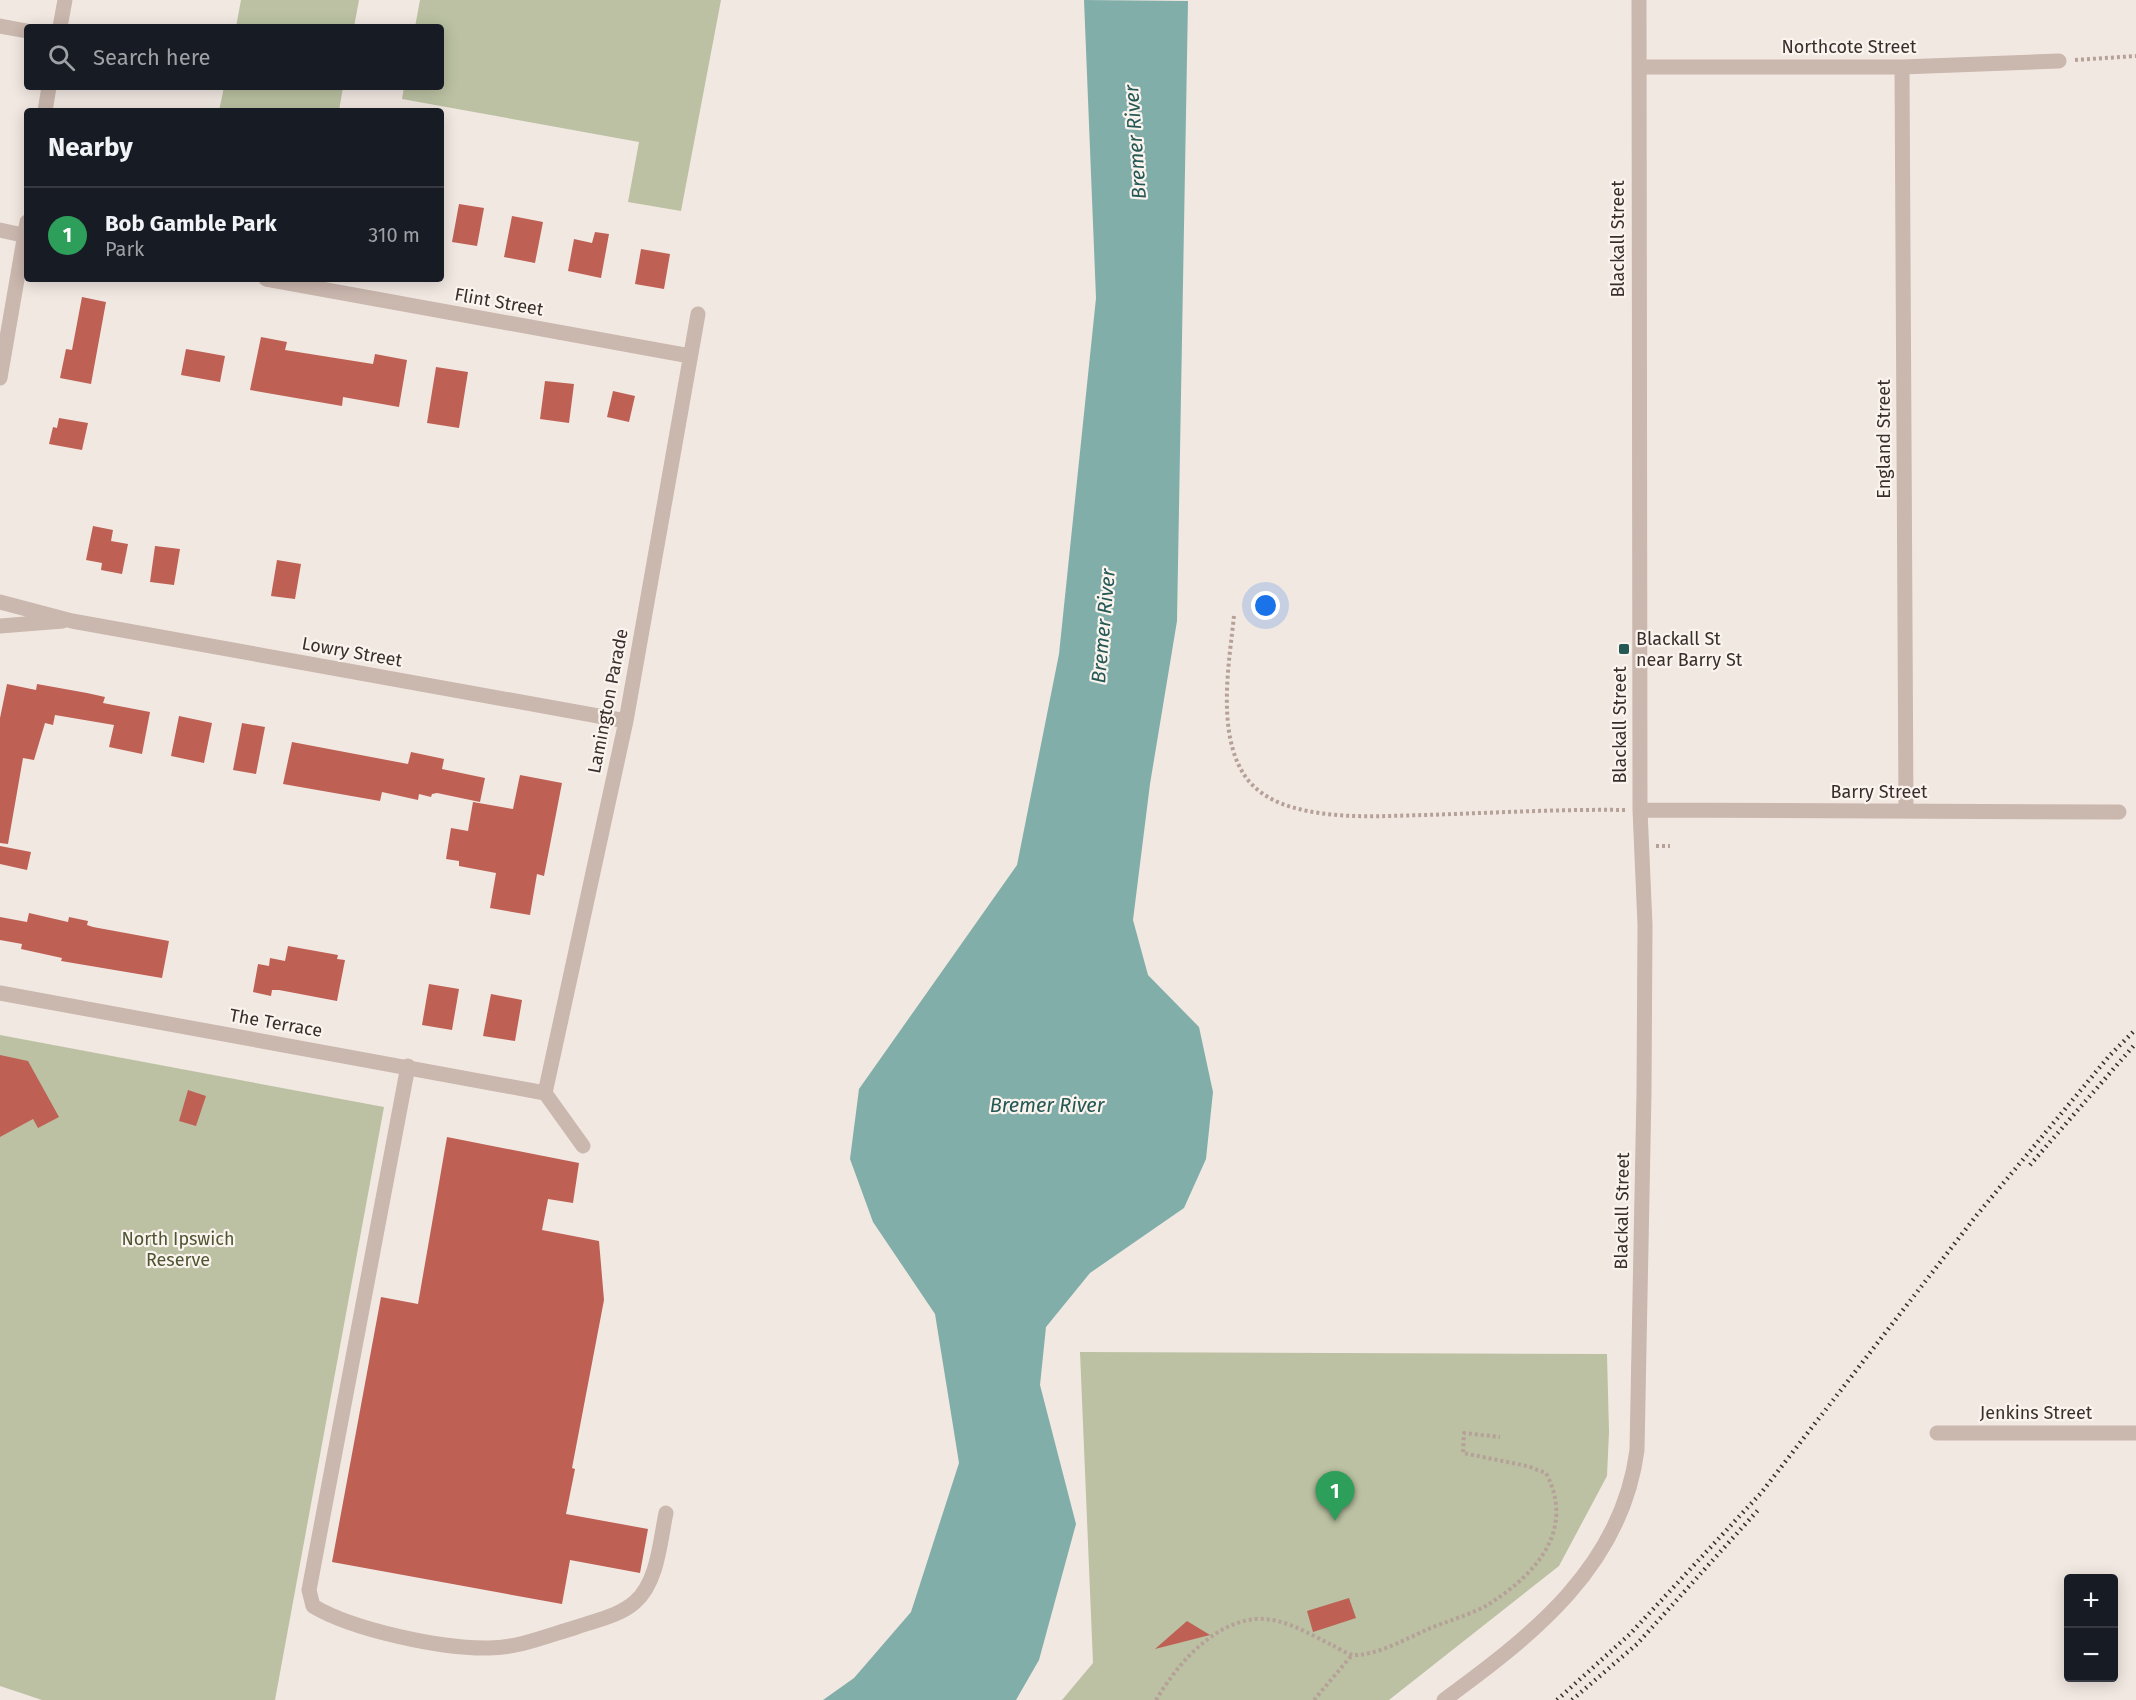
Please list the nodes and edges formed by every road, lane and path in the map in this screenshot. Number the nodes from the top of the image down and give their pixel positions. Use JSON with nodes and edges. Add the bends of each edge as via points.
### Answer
{"nodes":[{"id":1,"x":65,"y":0,"type":"edge"},
{"id":2,"x":1638,"y":0,"type":"edge"},
{"id":3,"x":61,"y":24,"type":"edge"},
{"id":4,"x":0,"y":26,"type":"edge"},
{"id":5,"x":24,"y":30,"type":"edge"},
{"id":6,"x":2136,"y":56,"type":"edge"},
{"id":7,"x":2059,"y":61,"type":"joint"},
{"id":8,"x":1639,"y":67,"type":"junction"},
{"id":9,"x":1902,"y":67,"type":"junction"},
{"id":10,"x":48,"y":90,"type":"edge"},
{"id":11,"x":46,"y":108,"type":"edge"},
{"id":12,"x":0,"y":230,"type":"edge"},
{"id":13,"x":24,"y":231,"type":"edge"},
{"id":14,"x":24,"y":242,"type":"edge"},
{"id":15,"x":283,"y":282,"type":"edge"},
{"id":16,"x":698,"y":314,"type":"dead end"},
{"id":17,"x":690,"y":356,"type":"junction"},
{"id":18,"x":0,"y":378,"type":"edge"},
{"id":19,"x":0,"y":602,"type":"edge"},
{"id":20,"x":1234,"y":616,"type":"dead end"},
{"id":21,"x":72,"y":621,"type":"junction"},
{"id":22,"x":0,"y":626,"type":"edge"},
{"id":23,"x":626,"y":721,"type":"junction"},
{"id":24,"x":1640,"y":810,"type":"junction"},
{"id":25,"x":1906,"y":811,"type":"junction"},
{"id":26,"x":2119,"y":812,"type":"dead end"},
{"id":27,"x":0,"y":993,"type":"edge"},
{"id":28,"x":408,"y":1066,"type":"junction"},
{"id":29,"x":545,"y":1093,"type":"junction"},
{"id":30,"x":583,"y":1146,"type":"dead end"},
{"id":31,"x":1937,"y":1433,"type":"dead end"},
{"id":32,"x":2136,"y":1433,"type":"edge"},
{"id":33,"x":1500,"y":1437,"type":"dead end"},
{"id":34,"x":666,"y":1513,"type":"dead end"},
{"id":35,"x":1352,"y":1655,"type":"junction"},
{"id":36,"x":1156,"y":1700,"type":"edge"},
{"id":37,"x":1314,"y":1700,"type":"edge"},
{"id":38,"x":1444,"y":1700,"type":"edge"}],
"edges":[{"from":1,"to":3,"type":"street"},
{"from":2,"to":8,"type":"street","name":"Blackall Street"},
{"from":4,"to":5,"type":"street"},
{"from":6,"to":7,"type":"path"},
{"from":7,"to":9,"type":"street","name":"Northcote Street"},
{"from":8,"to":9,"type":"street","name":"Northcote Street"},
{"from":8,"to":24,"type":"street","name":"Blackall Street"},
{"from":9,"to":25,"type":"street","name":"England Street"},
{"from":10,"to":11,"type":"street"},
{"from":12,"to":13,"type":"street"},
{"from":14,"to":18,"type":"street"},
{"from":15,"to":17,"type":"street","name":"Flint Street"},
{"from":16,"to":17,"type":"street","name":"Lamington Parade"},
{"from":17,"to":23,"type":"street","name":"Lamington Parade"},
{"from":19,"to":21,"type":"street","name":"Lowry Street"},
{"from":20,"to":24,"type":"path","via":[[1227,675],[1227,709],[1234,754],[1250,783],[1271,798],[1298,808],[1378,818]]},
{"from":21,"to":22,"type":"street","name":"Lowry Street"},
{"from":21,"to":23,"type":"street","name":"Lowry Street"},
{"from":23,"to":29,"type":"street","name":"Lamington Parade"},
{"from":24,"to":25,"type":"street","name":"Barry Street"},
{"from":24,"to":38,"type":"street","name":"Blackall Street","via":[[1645,925],[1644,1092],[1634,1475],[1618,1522],[1589,1571],[1524,1637]]},
{"from":25,"to":26,"type":"street","name":"Barry Street"},
{"from":27,"to":28,"type":"street","name":"The Terrace"},
{"from":28,"to":29,"type":"street","name":"The Terrace"},
{"from":28,"to":34,"type":"street","via":[[309,1590],[313,1606],[390,1635],[489,1648],[524,1643],[616,1614],[635,1602],[652,1576]]},
{"from":29,"to":30,"type":"street"},
{"from":31,"to":32,"type":"street","name":"Jenkins Street"},
{"from":33,"to":35,"type":"path","via":[[1464,1433],[1463,1453],[1546,1473],[1556,1498],[1556,1522],[1542,1559],[1488,1605],[1393,1646]]},
{"from":35,"to":36,"type":"path","via":[[1286,1623],[1255,1619],[1215,1633],[1176,1669]]},
{"from":35,"to":37,"type":"path"}]}
